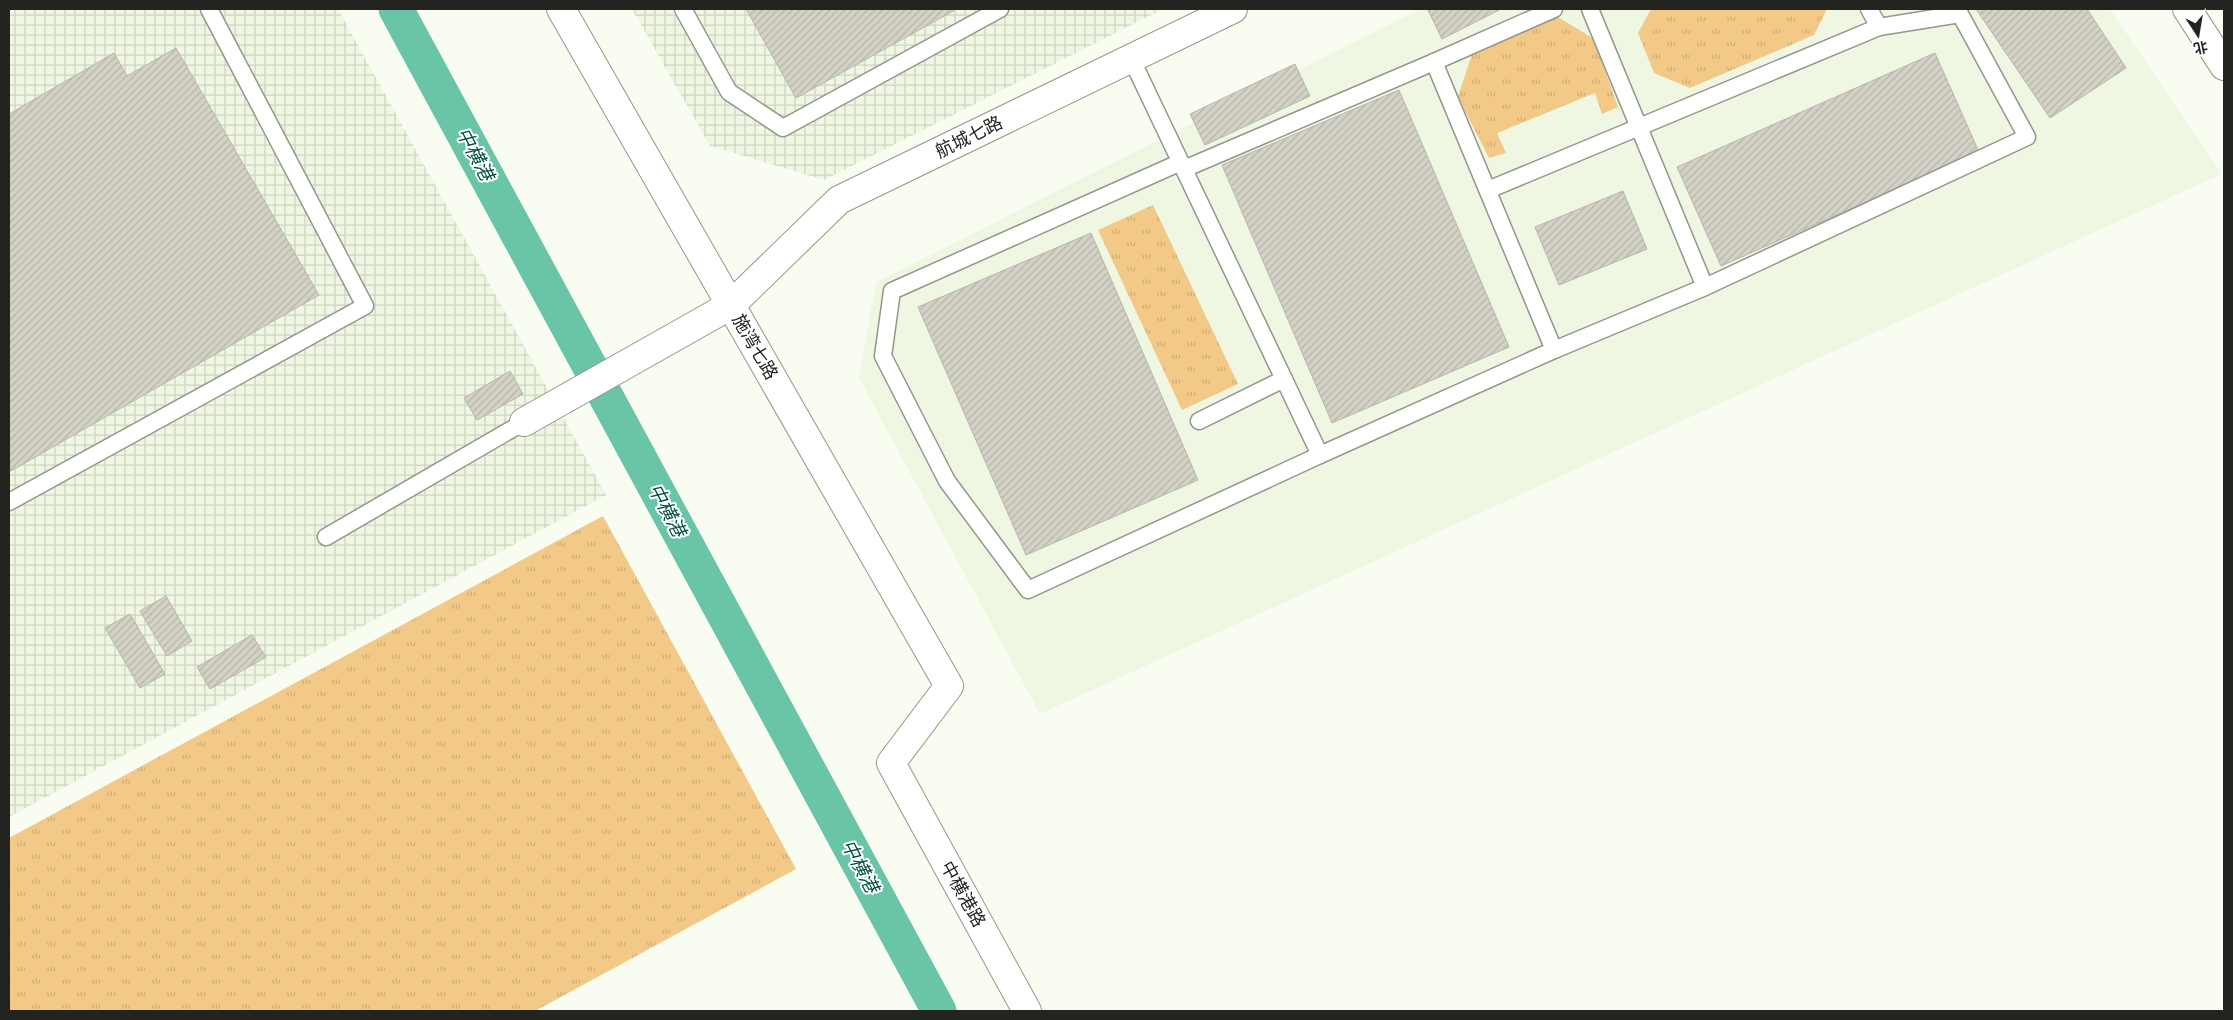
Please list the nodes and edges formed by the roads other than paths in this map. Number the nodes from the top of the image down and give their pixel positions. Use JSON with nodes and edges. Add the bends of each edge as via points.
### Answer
{"nodes":[{"id":1,"x":209,"y":9,"type":"edge"},
{"id":2,"x":561,"y":9,"type":"edge"},
{"id":3,"x":684,"y":9,"type":"edge"},
{"id":4,"x":1000,"y":9,"type":"edge"},
{"id":5,"x":1233,"y":9,"type":"edge"},
{"id":6,"x":1554,"y":9,"type":"edge"},
{"id":7,"x":1869,"y":9,"type":"edge"},
{"id":8,"x":2187,"y":9,"type":"edge"},
{"id":9,"x":1595,"y":11,"type":"edge"},
{"id":10,"x":1879,"y":27,"type":"junction"},
{"id":11,"x":1131,"y":58,"type":"junction"},
{"id":12,"x":1434,"y":62,"type":"junction"},
{"id":13,"x":2224,"y":66,"type":"edge"},
{"id":14,"x":1639,"y":128,"type":"junction"},
{"id":15,"x":1183,"y":166,"type":"junction"},
{"id":16,"x":1488,"y":190,"type":"junction"},
{"id":17,"x":1705,"y":286,"type":"junction"},
{"id":18,"x":731,"y":305,"type":"junction"},
{"id":19,"x":1554,"y":350,"type":"junction"},
{"id":20,"x":1284,"y":379,"type":"junction"},
{"id":21,"x":1199,"y":421,"type":"dead end"},
{"id":22,"x":524,"y":422,"type":"joint"},
{"id":23,"x":1320,"y":455,"type":"junction"},
{"id":24,"x":9,"y":502,"type":"edge"},
{"id":25,"x":326,"y":537,"type":"dead end"},
{"id":26,"x":898,"y":777,"type":"joint"},
{"id":27,"x":1027,"y":1011,"type":"edge"}],
"edges":[{"from":1,"to":24,"type":"lane","via":[[365,306]]},
{"from":2,"to":18,"type":"street","name":"施湾七路"},
{"from":3,"to":4,"type":"lane","via":[[729,92],[783,128]]},
{"from":5,"to":11,"type":"street","name":"航城七路"},
{"from":6,"to":12,"type":"lane"},
{"from":7,"to":10,"type":"lane"},
{"from":8,"to":13,"type":"street"},
{"from":9,"to":14,"type":"lane"},
{"from":10,"to":14,"type":"lane"},
{"from":10,"to":17,"type":"lane","via":[[1960,14],[2027,137]]},
{"from":11,"to":15,"type":"lane"},
{"from":11,"to":18,"type":"street","name":"航城七路","via":[[839,200]]},
{"from":12,"to":15,"type":"lane"},
{"from":12,"to":16,"type":"lane"},
{"from":14,"to":16,"type":"lane"},
{"from":14,"to":17,"type":"lane"},
{"from":15,"to":20,"type":"lane"},
{"from":15,"to":23,"type":"lane","via":[[892,291],[883,356],[947,481],[1028,590]]},
{"from":16,"to":19,"type":"lane"},
{"from":17,"to":19,"type":"lane"},
{"from":18,"to":22,"type":"street","name":"航城七路"},
{"from":18,"to":26,"type":"street","name":"施湾七路","via":[[949,686],[891,764]]},
{"from":19,"to":23,"type":"lane"},
{"from":20,"to":21,"type":"lane"},
{"from":20,"to":23,"type":"lane"},
{"from":22,"to":25,"type":"lane"},
{"from":26,"to":27,"type":"street","name":"中横港路"}]}
